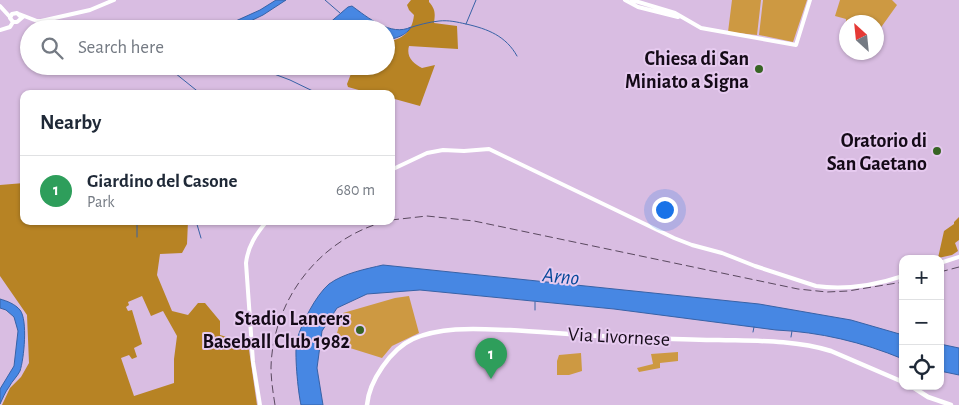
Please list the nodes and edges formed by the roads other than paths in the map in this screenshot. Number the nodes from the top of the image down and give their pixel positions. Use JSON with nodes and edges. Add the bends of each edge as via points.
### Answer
{"nodes":[{"id":1,"x":114,"y":0,"type":"edge"},
{"id":2,"x":625,"y":0,"type":"edge"},
{"id":3,"x":632,"y":0,"type":"edge"},
{"id":4,"x":810,"y":0,"type":"edge"},
{"id":5,"x":0,"y":6,"type":"edge"},
{"id":6,"x":11,"y":15,"type":"junction"},
{"id":7,"x":19,"y":16,"type":"junction"},
{"id":8,"x":685,"y":19,"type":"junction"},
{"id":9,"x":35,"y":20,"type":"edge"},
{"id":10,"x":47,"y":20,"type":"edge"},
{"id":11,"x":13,"y":22,"type":"junction"},
{"id":12,"x":0,"y":30,"type":"edge"},
{"id":13,"x":395,"y":168,"type":"edge"},
{"id":14,"x":264,"y":225,"type":"edge"},
{"id":15,"x":959,"y":256,"type":"edge"},
{"id":16,"x":944,"y":262,"type":"edge"},
{"id":17,"x":899,"y":277,"type":"edge"},
{"id":18,"x":899,"y":380,"type":"edge"},
{"id":19,"x":917,"y":390,"type":"edge"},
{"id":20,"x":260,"y":405,"type":"edge"},
{"id":21,"x":367,"y":405,"type":"edge"},
{"id":22,"x":951,"y":405,"type":"edge"}],
"edges":[{"from":1,"to":10,"type":"street","via":[[90,10]]},
{"from":2,"to":8,"type":"street","via":[[638,7]]},
{"from":3,"to":8,"type":"street"},
{"from":4,"to":8,"type":"street","via":[[794,45],[701,28]]},
{"from":5,"to":6,"type":"street"},
{"from":6,"to":7,"type":"street"},
{"from":6,"to":11,"type":"street"},
{"from":7,"to":9,"type":"street"},
{"from":7,"to":11,"type":"street","via":[[17,22]]},
{"from":11,"to":12,"type":"street","via":[[10,27]]},
{"from":13,"to":17,"type":"street","via":[[427,152],[494,150],[674,238],[816,286],[862,285]]},
{"from":14,"to":20,"type":"street","via":[[254,238],[246,264],[253,362]]},
{"from":15,"to":16,"type":"street"},
{"from":18,"to":21,"type":"main road","name":"Via Livornese","via":[[831,351],[779,341],[619,337],[477,328],[436,333],[407,342],[373,382]]},
{"from":19,"to":22,"type":"main road"}]}
